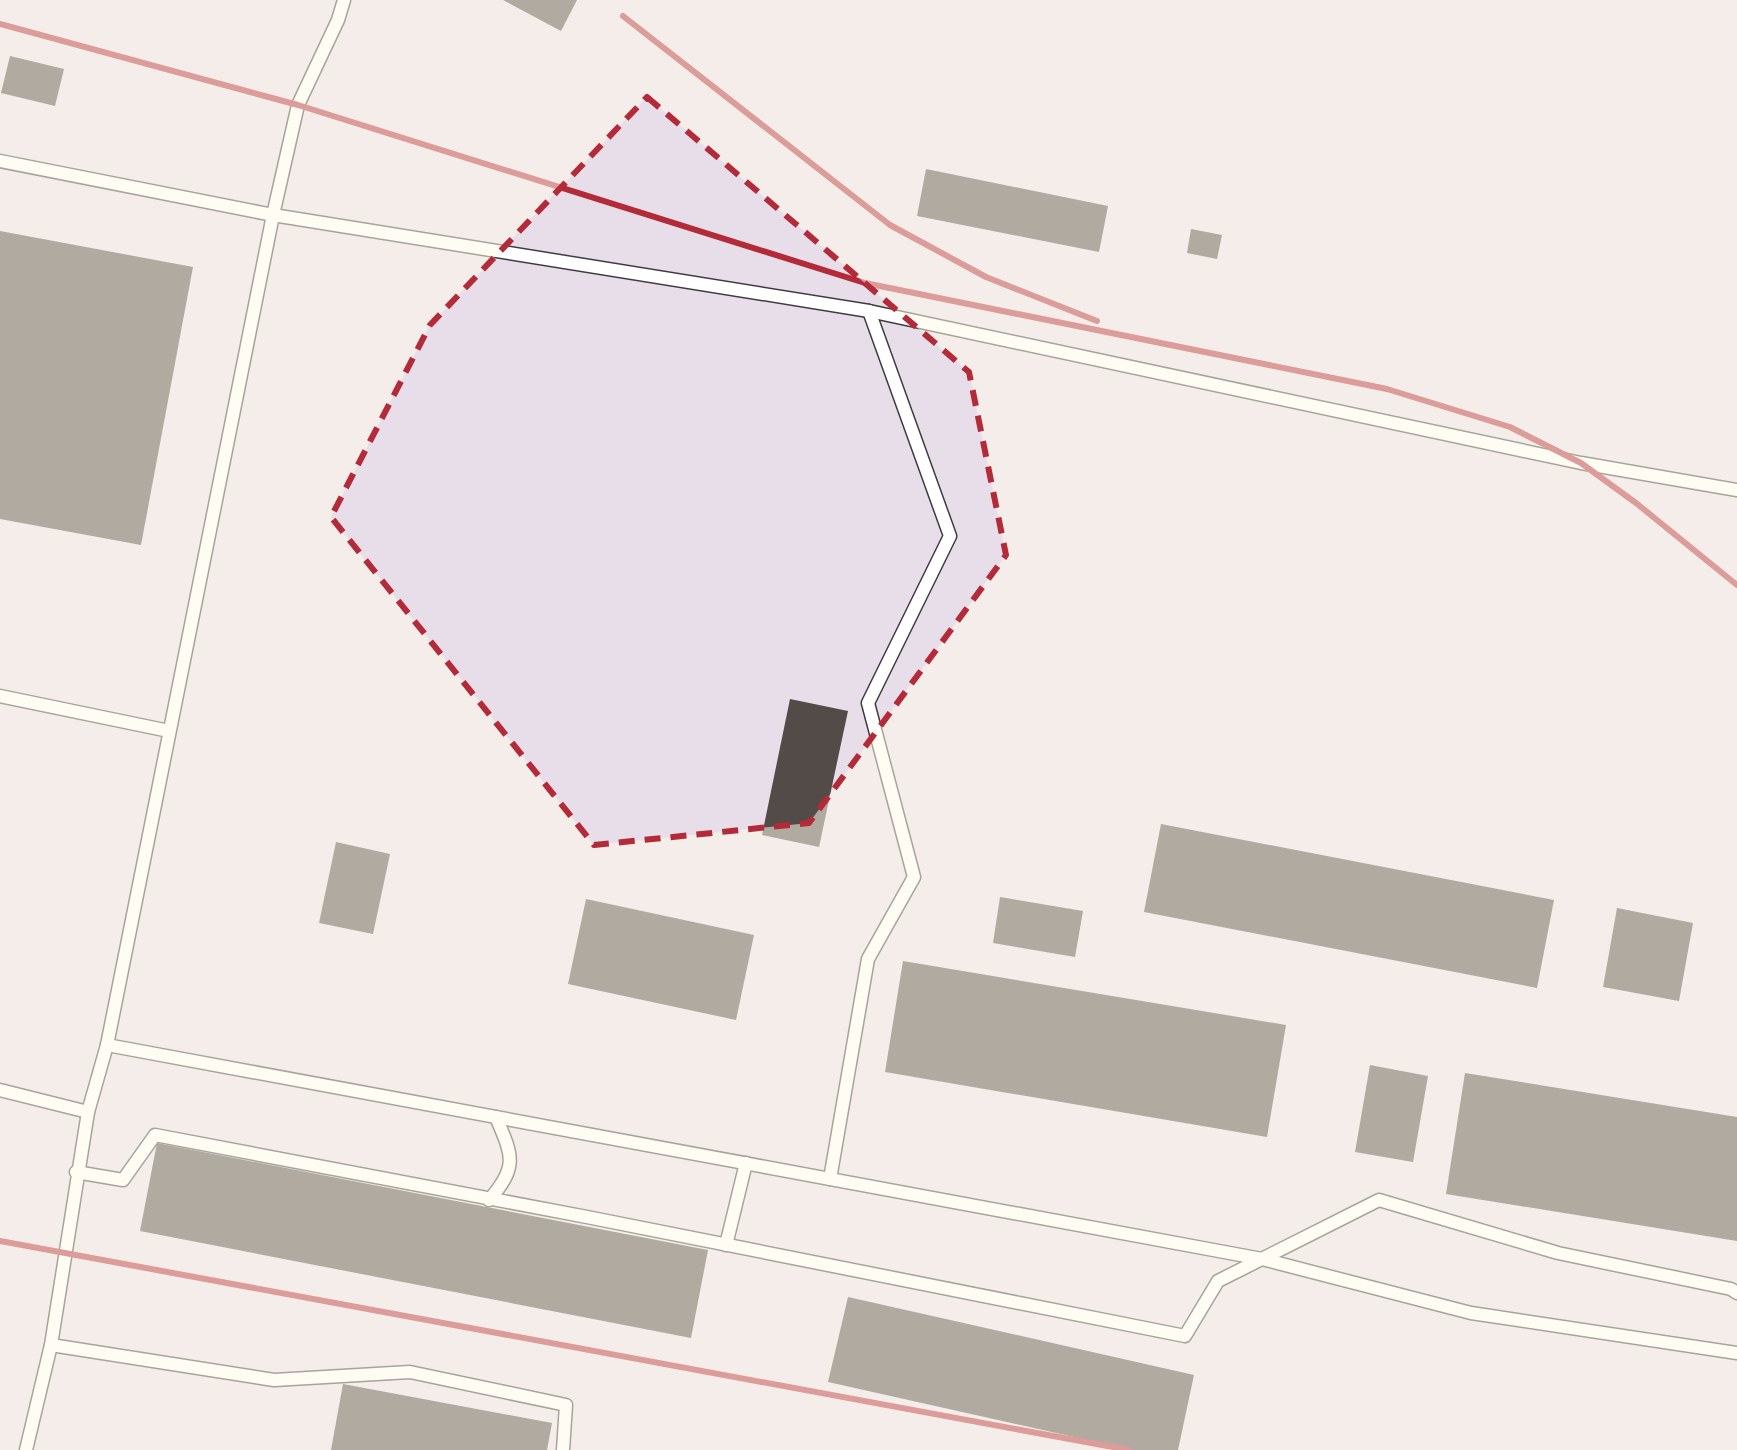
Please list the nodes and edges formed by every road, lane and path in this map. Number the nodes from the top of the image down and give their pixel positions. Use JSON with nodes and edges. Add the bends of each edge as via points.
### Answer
{"nodes":[{"id":1,"x":344,"y":0,"type":"edge"},
{"id":2,"x":0,"y":161,"type":"edge"},
{"id":3,"x":273,"y":215,"type":"junction"},
{"id":4,"x":869,"y":311,"type":"junction"},
{"id":5,"x":1737,"y":490,"type":"edge"},
{"id":6,"x":0,"y":696,"type":"edge"},
{"id":7,"x":169,"y":731,"type":"junction"},
{"id":8,"x":107,"y":1045,"type":"junction"},
{"id":9,"x":0,"y":1090,"type":"edge"},
{"id":10,"x":88,"y":1112,"type":"junction"},
{"id":11,"x":496,"y":1117,"type":"junction"},
{"id":12,"x":746,"y":1163,"type":"junction"},
{"id":13,"x":76,"y":1172,"type":"junction"},
{"id":14,"x":830,"y":1179,"type":"junction"},
{"id":15,"x":489,"y":1200,"type":"junction"},
{"id":16,"x":726,"y":1245,"type":"junction"},
{"id":17,"x":1262,"y":1259,"type":"junction"},
{"id":18,"x":1737,"y":1293,"type":"edge"},
{"id":19,"x":51,"y":1345,"type":"junction"},
{"id":20,"x":1737,"y":1353,"type":"edge"},
{"id":21,"x":26,"y":1450,"type":"edge"},
{"id":22,"x":563,"y":1450,"type":"edge"}],
"edges":[{"from":1,"to":3,"type":"lane","via":[[298,105]]},
{"from":2,"to":3,"type":"lane"},
{"from":3,"to":4,"type":"lane"},
{"from":3,"to":7,"type":"lane"},
{"from":4,"to":5,"type":"lane","via":[[1581,463]]},
{"from":4,"to":14,"type":"lane","via":[[950,536],[868,703],[914,877],[868,959]]},
{"from":6,"to":7,"type":"lane"},
{"from":7,"to":8,"type":"lane"},
{"from":8,"to":10,"type":"lane"},
{"from":8,"to":11,"type":"lane"},
{"from":9,"to":10,"type":"lane"},
{"from":10,"to":13,"type":"lane"},
{"from":11,"to":12,"type":"lane"},
{"from":11,"to":15,"type":"lane","via":[[511,1155],[504,1183]]},
{"from":12,"to":14,"type":"lane"},
{"from":12,"to":16,"type":"lane"},
{"from":13,"to":15,"type":"lane","via":[[123,1180],[155,1135]]},
{"from":13,"to":19,"type":"lane"},
{"from":14,"to":17,"type":"lane"},
{"from":15,"to":16,"type":"lane"},
{"from":16,"to":17,"type":"lane","via":[[1185,1336],[1218,1281]]},
{"from":17,"to":18,"type":"lane","via":[[1379,1200],[1558,1253]]},
{"from":17,"to":20,"type":"lane","via":[[1471,1313]]},
{"from":19,"to":21,"type":"lane"},
{"from":19,"to":22,"type":"lane","via":[[274,1380],[410,1372],[566,1405]]}]}
